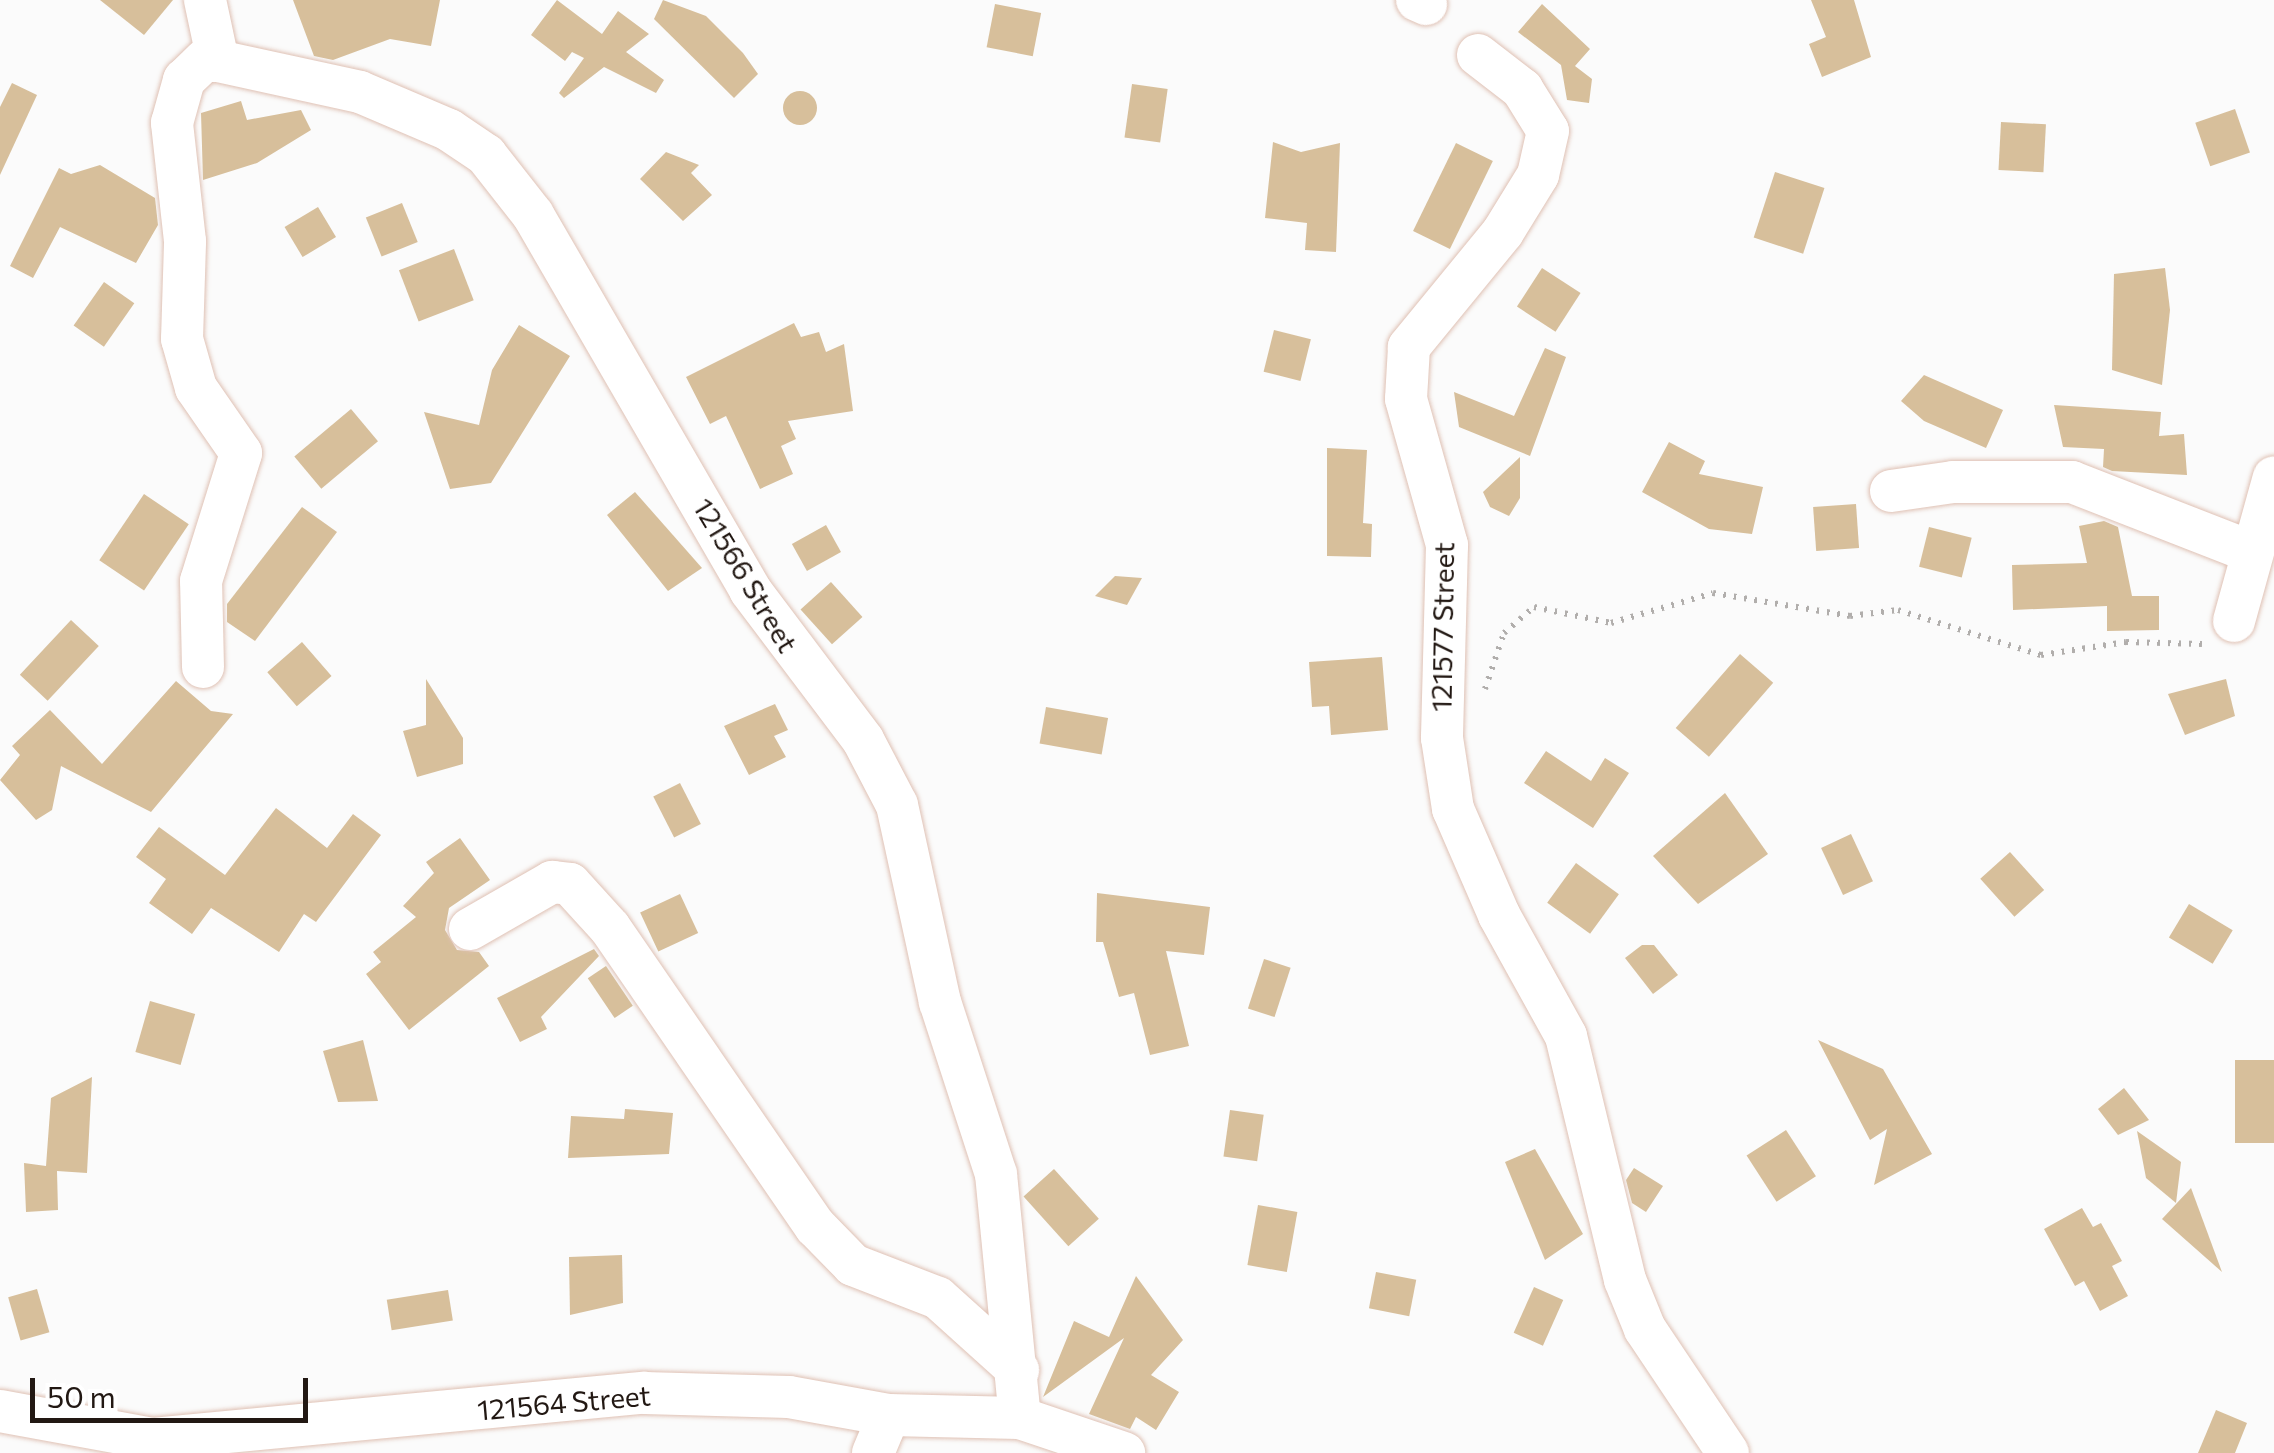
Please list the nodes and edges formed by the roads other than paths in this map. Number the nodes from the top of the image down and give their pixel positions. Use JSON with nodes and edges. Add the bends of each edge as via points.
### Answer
{"nodes":[{"id":1,"x":205,"y":0,"type":"edge"},
{"id":2,"x":1478,"y":55,"type":"dead end"},
{"id":3,"x":218,"y":61,"type":"junction"},
{"id":4,"x":2274,"y":477,"type":"edge"},
{"id":5,"x":1891,"y":492,"type":"dead end"},
{"id":6,"x":2249,"y":551,"type":"junction"},
{"id":7,"x":2234,"y":621,"type":"road end"},
{"id":8,"x":203,"y":668,"type":"dead end"},
{"id":9,"x":470,"y":929,"type":"dead end"},
{"id":10,"x":1018,"y":1370,"type":"junction"},
{"id":11,"x":0,"y":1411,"type":"edge"},
{"id":12,"x":1020,"y":1418,"type":"junction"},
{"id":13,"x":881,"y":1434,"type":"edge"},
{"id":14,"x":1124,"y":1453,"type":"edge"},
{"id":15,"x":1728,"y":1453,"type":"edge"}],
"edges":[{"from":1,"to":3,"type":"street"},
{"from":2,"to":15,"type":"street","name":"121577 Street","via":[[1522,90],[1548,131],[1538,175],[1503,232],[1409,346],[1406,399],[1447,545],[1442,738],[1461,832],[1548,994],[1582,1080],[1625,1280],[1667,1372]]},
{"from":3,"to":8,"type":"street","via":[[204,61],[184,80],[172,123],[186,241],[182,339],[196,388],[241,453],[201,581]]},
{"from":3,"to":10,"type":"street","name":"121566 Street","via":[[393,104],[486,155],[533,214],[750,590],[862,740],[897,805],[940,1002],[996,1174]]},
{"from":4,"to":6,"type":"street"},
{"from":5,"to":6,"type":"street","via":[[1953,482],[2072,482]]},
{"from":6,"to":7,"type":"street"},
{"from":9,"to":10,"type":"street","via":[[552,882],[570,884],[610,928],[815,1226],[853,1265],[938,1298]]},
{"from":10,"to":12,"type":"street","name":"121566 Street"},
{"from":11,"to":13,"type":"street","name":"121564 Street","via":[[153,1438],[644,1393],[789,1397]]},
{"from":12,"to":13,"type":"street","name":"121564 Street"},
{"from":12,"to":14,"type":"street","name":"121564 Street"}]}
